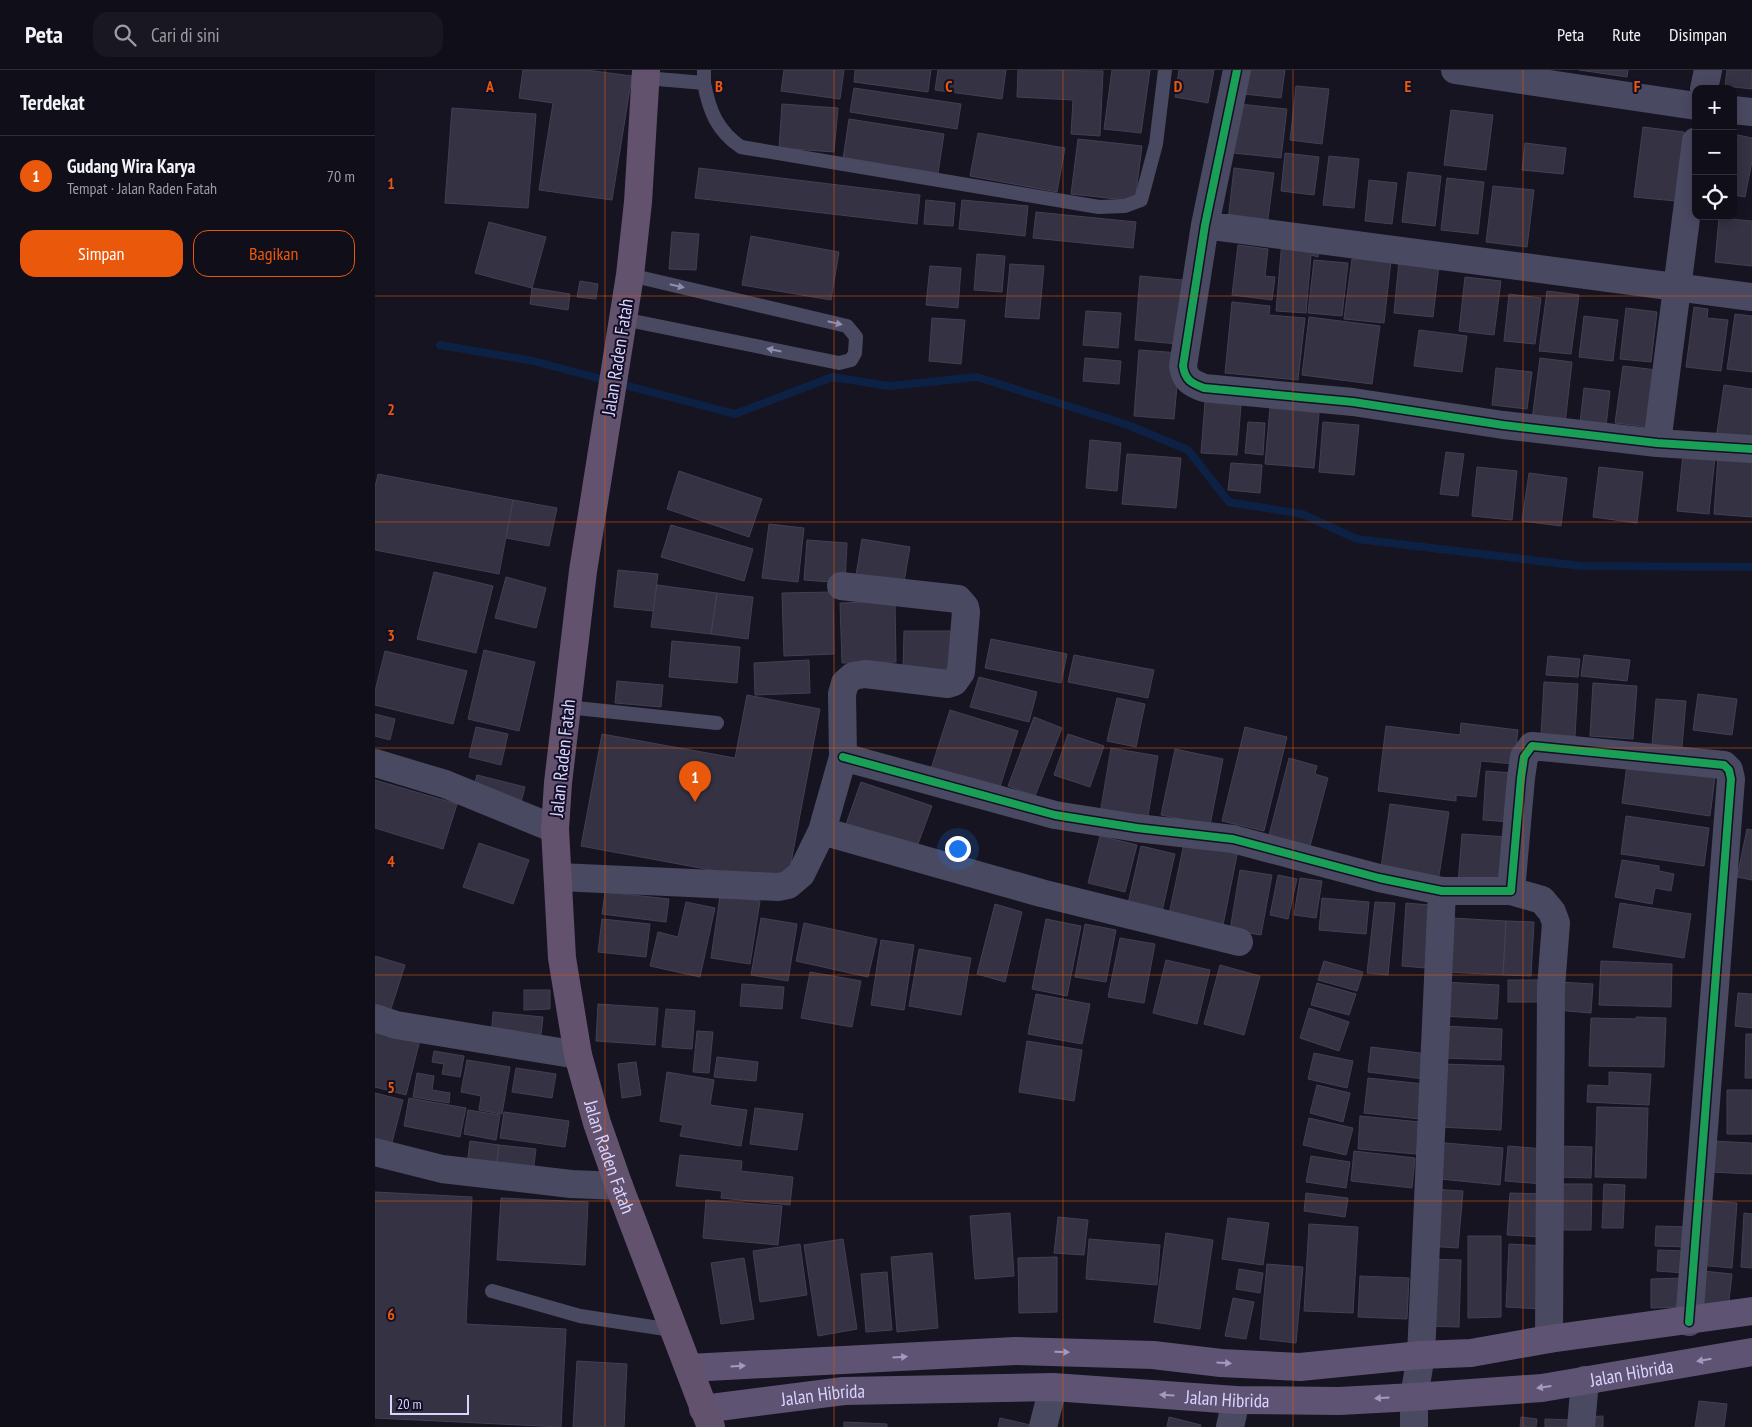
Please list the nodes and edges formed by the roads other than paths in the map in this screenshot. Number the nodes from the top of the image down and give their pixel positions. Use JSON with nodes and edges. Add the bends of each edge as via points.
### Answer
{"nodes":[{"id":1,"x":1165,"y":70,"type":"edge"},
{"id":2,"x":1237,"y":70,"type":"edge"},
{"id":3,"x":1455,"y":70,"type":"edge"},
{"id":4,"x":1708,"y":70,"type":"edge"},
{"id":5,"x":646,"y":74,"type":"edge"},
{"id":6,"x":704,"y":76,"type":"edge"},
{"id":7,"x":1705,"y":85,"type":"edge"},
{"id":8,"x":1692,"y":105,"type":"edge"},
{"id":9,"x":1737,"y":110,"type":"edge"},
{"id":10,"x":1752,"y":112,"type":"edge"},
{"id":11,"x":1692,"y":172,"type":"edge"},
{"id":12,"x":1205,"y":224,"type":"junction"},
{"id":13,"x":629,"y":275,"type":"junction"},
{"id":14,"x":1677,"y":286,"type":"junction"},
{"id":15,"x":1752,"y":297,"type":"edge"},
{"id":16,"x":621,"y":330,"type":"junction"},
{"id":17,"x":1657,"y":443,"type":"junction"},
{"id":18,"x":1752,"y":449,"type":"edge"},
{"id":19,"x":841,"y":586,"type":"dead end"},
{"id":20,"x":567,"y":707,"type":"junction"},
{"id":21,"x":717,"y":723,"type":"dead end"},
{"id":22,"x":843,"y":757,"type":"junction"},
{"id":23,"x":375,"y":763,"type":"edge"},
{"id":24,"x":555,"y":829,"type":"junction"},
{"id":25,"x":822,"y":831,"type":"junction"},
{"id":26,"x":559,"y":877,"type":"junction"},
{"id":27,"x":1442,"y":891,"type":"junction"},
{"id":28,"x":1511,"y":891,"type":"junction"},
{"id":29,"x":1239,"y":942,"type":"dead end"},
{"id":30,"x":375,"y":1018,"type":"edge"},
{"id":31,"x":578,"y":1055,"type":"junction"},
{"id":32,"x":375,"y":1152,"type":"edge"},
{"id":33,"x":619,"y":1186,"type":"junction"},
{"id":34,"x":492,"y":1291,"type":"dead end"},
{"id":35,"x":1752,"y":1312,"type":"edge"},
{"id":36,"x":1689,"y":1322,"type":"junction"},
{"id":37,"x":672,"y":1330,"type":"junction"},
{"id":38,"x":1549,"y":1339,"type":"junction"},
{"id":39,"x":1752,"y":1352,"type":"edge"},
{"id":40,"x":1421,"y":1355,"type":"junction"},
{"id":41,"x":689,"y":1368,"type":"junction"},
{"id":42,"x":1585,"y":1380,"type":"junction"},
{"id":43,"x":1053,"y":1388,"type":"junction"},
{"id":44,"x":1414,"y":1397,"type":"junction"},
{"id":45,"x":1236,"y":1400,"type":"junction"},
{"id":46,"x":707,"y":1418,"type":"edge"},
{"id":47,"x":1043,"y":1427,"type":"edge"},
{"id":48,"x":1230,"y":1427,"type":"edge"},
{"id":49,"x":1414,"y":1427,"type":"edge"},
{"id":50,"x":1581,"y":1427,"type":"edge"}],
"edges":[{"from":1,"to":6,"type":"lane","via":[[1156,144],[1141,200],[1125,206],[1099,207],[741,147],[726,138],[717,124],[708,103]]},
{"from":2,"to":12,"type":"street"},
{"from":3,"to":8,"type":"street"},
{"from":4,"to":7,"type":"street"},
{"from":5,"to":6,"type":"lane"},
{"from":5,"to":13,"type":"highway","name":"Jalan Raden Fatah","via":[[638,202]]},
{"from":9,"to":10,"type":"street"},
{"from":11,"to":14,"type":"street"},
{"from":12,"to":14,"type":"street"},
{"from":12,"to":17,"type":"street","via":[[1183,366],[1189,382],[1204,388],[1353,402],[1503,425]]},
{"from":13,"to":16,"type":"highway","name":"Jalan Raden Fatah"},
{"from":13,"to":16,"type":"lane","one_way":true,"via":[[847,326],[856,337],[855,353],[851,360],[839,363]]},
{"from":14,"to":15,"type":"street"},
{"from":14,"to":17,"type":"street"},
{"from":16,"to":20,"type":"highway","name":"Jalan Raden Fatah","via":[[583,571]]},
{"from":17,"to":18,"type":"street"},
{"from":19,"to":22,"type":"street","via":[[958,599],[966,612],[961,672],[954,682],[947,684],[865,674],[853,676],[845,683]]},
{"from":20,"to":21,"type":"lane"},
{"from":20,"to":24,"type":"highway","name":"Jalan Raden Fatah"},
{"from":22,"to":25,"type":"street"},
{"from":22,"to":27,"type":"street","via":[[1055,815],[1233,838],[1379,878]]},
{"from":23,"to":24,"type":"street","via":[[445,784]]},
{"from":24,"to":26,"type":"highway","name":"Jalan Raden Fatah"},
{"from":25,"to":26,"type":"street","via":[[801,874],[788,885],[778,887]]},
{"from":25,"to":29,"type":"street","via":[[1041,893]]},
{"from":26,"to":31,"type":"highway","name":"Jalan Raden Fatah","via":[[562,958]]},
{"from":27,"to":28,"type":"street"},
{"from":27,"to":40,"type":"street"},
{"from":28,"to":36,"type":"street","via":[[1524,757],[1532,746],[1723,765],[1729,770],[1728,825]]},
{"from":28,"to":38,"type":"street","via":[[1542,900],[1556,923],[1551,987]]},
{"from":30,"to":31,"type":"street"},
{"from":31,"to":33,"type":"highway","name":"Jalan Raden Fatah"},
{"from":32,"to":33,"type":"street","via":[[442,1169],[571,1184]]},
{"from":33,"to":37,"type":"highway","name":"Jalan Raden Fatah"},
{"from":34,"to":37,"type":"lane","via":[[580,1316]]},
{"from":35,"to":36,"type":"main road"},
{"from":36,"to":38,"type":"main road"},
{"from":37,"to":41,"type":"highway","name":"Jalan Raden Fatah"},
{"from":38,"to":40,"type":"main road","via":[[1471,1353]]},
{"from":39,"to":42,"type":"main road","name":"Jalan Hibrida","one_way":true},
{"from":41,"to":40,"type":"main road","one_way":true,"via":[[1015,1351],[1153,1355],[1300,1368]]},
{"from":40,"to":44,"type":"street"},
{"from":41,"to":46,"type":"highway","name":"Jalan Raden Fatah"},
{"from":42,"to":44,"type":"main road","name":"Jalan Hibrida","one_way":true,"via":[[1542,1388]]},
{"from":42,"to":50,"type":"street"},
{"from":45,"to":43,"type":"main road","name":"Jalan Hibrida","one_way":true},
{"from":43,"to":46,"type":"main road","name":"Jalan Hibrida","via":[[843,1391]]},
{"from":43,"to":47,"type":"street"},
{"from":44,"to":45,"type":"main road","name":"Jalan Hibrida","one_way":true},
{"from":44,"to":49,"type":"street"},
{"from":45,"to":48,"type":"street"}]}
